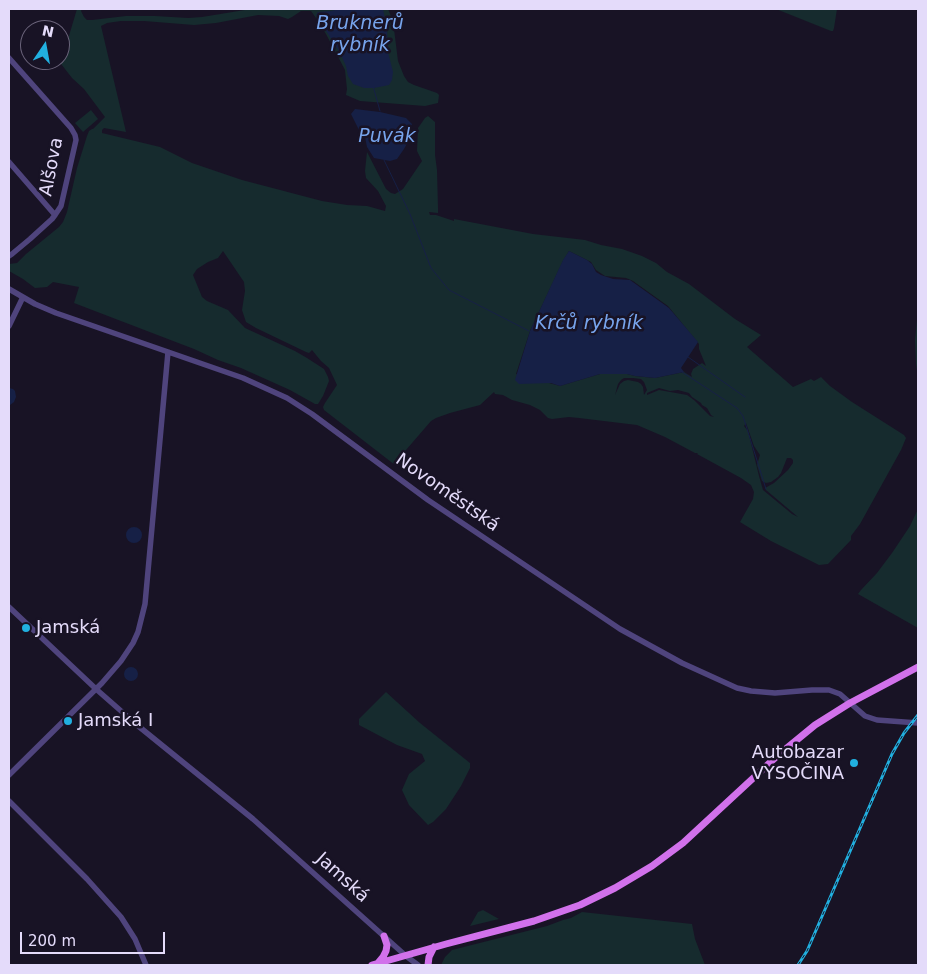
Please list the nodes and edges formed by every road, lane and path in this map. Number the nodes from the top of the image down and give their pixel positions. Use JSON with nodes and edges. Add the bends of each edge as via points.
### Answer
{"nodes":[{"id":1,"x":9,"y":58,"type":"edge"},
{"id":2,"x":9,"y":162,"type":"edge"},
{"id":3,"x":55,"y":215,"type":"junction"},
{"id":4,"x":9,"y":256,"type":"edge"},
{"id":5,"x":9,"y":289,"type":"edge"},
{"id":6,"x":23,"y":297,"type":"junction"},
{"id":7,"x":9,"y":326,"type":"edge"},
{"id":8,"x":168,"y":352,"type":"junction"},
{"id":9,"x":9,"y":607,"type":"edge"},
{"id":10,"x":918,"y":667,"type":"edge"},
{"id":11,"x":96,"y":689,"type":"junction"},
{"id":12,"x":850,"y":703,"type":"junction"},
{"id":13,"x":918,"y":723,"type":"edge"},
{"id":14,"x":9,"y":776,"type":"edge"},
{"id":15,"x":9,"y":801,"type":"edge"},
{"id":16,"x":384,"y":936,"type":"junction"},
{"id":17,"x":434,"y":947,"type":"junction"},
{"id":18,"x":406,"y":956,"type":"junction"},
{"id":19,"x":374,"y":964,"type":"edge"},
{"id":20,"x":146,"y":965,"type":"edge"},
{"id":21,"x":418,"y":965,"type":"edge"},
{"id":22,"x":428,"y":965,"type":"edge"}],
"edges":[{"from":1,"to":3,"type":"street","name":"Alšova","via":[[75,135],[61,206]]},
{"from":2,"to":3,"type":"street"},
{"from":3,"to":4,"type":"street"},
{"from":5,"to":6,"type":"street","name":"Novoměstská"},
{"from":6,"to":7,"type":"street"},
{"from":6,"to":8,"type":"street","name":"Novoměstská","via":[[56,313]]},
{"from":8,"to":11,"type":"street","via":[[143,616],[133,643]]},
{"from":8,"to":12,"type":"street","name":"Novoměstská","via":[[243,378],[296,403],[428,500],[588,608],[682,663],[737,688],[775,693],[829,690]]},
{"from":9,"to":11,"type":"street","name":"Jamská"},
{"from":10,"to":12,"type":"main road"},
{"from":11,"to":14,"type":"street"},
{"from":11,"to":16,"type":"street","name":"Jamská","via":[[253,819]]},
{"from":12,"to":13,"type":"street","name":"Novoměstská","via":[[870,718]]},
{"from":12,"to":17,"type":"main road","via":[[815,725],[776,757],[682,843],[615,888],[534,921]]},
{"from":15,"to":20,"type":"street","via":[[121,917]]},
{"from":16,"to":18,"type":"street","name":"Jamská"},
{"from":16,"to":19,"type":"main road","via":[[386,951]]},
{"from":17,"to":18,"type":"main road"},
{"from":17,"to":22,"type":"main road"},
{"from":18,"to":19,"type":"main road"},
{"from":18,"to":21,"type":"street","name":"Jamská"}]}
